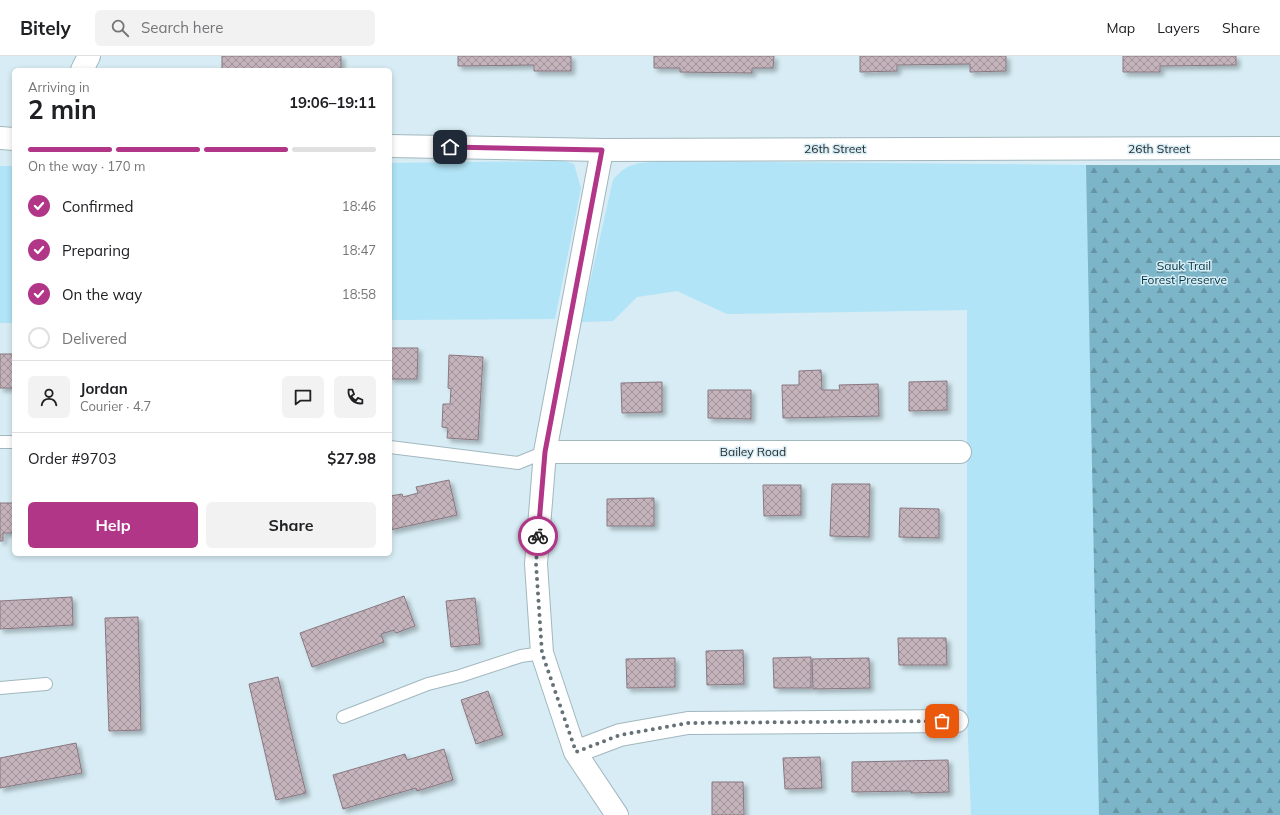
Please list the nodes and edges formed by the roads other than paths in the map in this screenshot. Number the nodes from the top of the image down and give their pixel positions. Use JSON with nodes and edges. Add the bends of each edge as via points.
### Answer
{"nodes":[{"id":1,"x":88,"y":56,"type":"edge"},
{"id":2,"x":83,"y":68,"type":"edge"},
{"id":3,"x":0,"y":138,"type":"edge"},
{"id":4,"x":12,"y":139,"type":"edge"},
{"id":5,"x":392,"y":146,"type":"edge"},
{"id":6,"x":1280,"y":148,"type":"edge"},
{"id":7,"x":602,"y":150,"type":"junction"},
{"id":8,"x":0,"y":442,"type":"edge"},
{"id":9,"x":12,"y":442,"type":"edge"},
{"id":10,"x":392,"y":447,"type":"edge"},
{"id":11,"x":545,"y":452,"type":"junction"},
{"id":12,"x":960,"y":452,"type":"dead end"},
{"id":13,"x":542,"y":653,"type":"junction"},
{"id":14,"x":46,"y":684,"type":"dead end"},
{"id":15,"x":0,"y":688,"type":"edge"},
{"id":16,"x":343,"y":717,"type":"dead end"},
{"id":17,"x":957,"y":721,"type":"dead end"},
{"id":18,"x":576,"y":752,"type":"junction"},
{"id":19,"x":617,"y":815,"type":"edge"}],
"edges":[{"from":1,"to":2,"type":"street"},
{"from":3,"to":4,"type":"street"},
{"from":5,"to":7,"type":"street","name":"26th Street"},
{"from":6,"to":7,"type":"street","name":"26th Street"},
{"from":7,"to":11,"type":"street"},
{"from":8,"to":9,"type":"lane"},
{"from":10,"to":11,"type":"lane","via":[[518,463]]},
{"from":11,"to":12,"type":"street","name":"Bailey Road"},
{"from":11,"to":13,"type":"street","via":[[536,564]]},
{"from":13,"to":16,"type":"lane","via":[[521,656],[428,684]]},
{"from":13,"to":18,"type":"street"},
{"from":14,"to":15,"type":"lane"},
{"from":17,"to":18,"type":"street","via":[[688,723],[620,735]]},
{"from":18,"to":19,"type":"street"}]}
